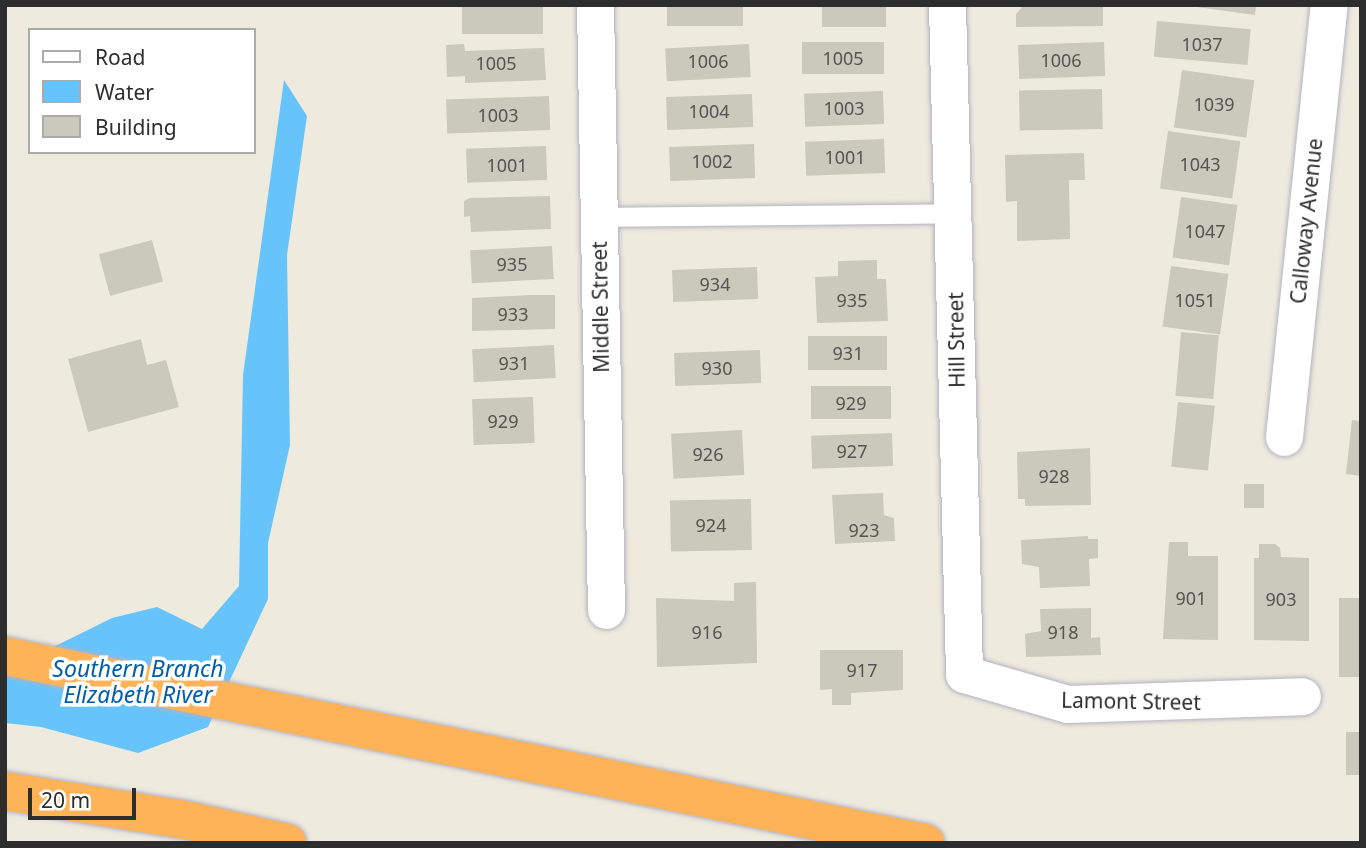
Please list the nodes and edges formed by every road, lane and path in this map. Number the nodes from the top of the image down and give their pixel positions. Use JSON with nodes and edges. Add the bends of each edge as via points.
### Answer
{"nodes":[{"id":1,"x":595,"y":5,"type":"edge"},
{"id":2,"x":947,"y":5,"type":"edge"},
{"id":3,"x":1329,"y":5,"type":"edge"},
{"id":4,"x":953,"y":213,"type":"junction"},
{"id":5,"x":599,"y":217,"type":"junction"},
{"id":6,"x":1284,"y":437,"type":"dead end"},
{"id":7,"x":606,"y":610,"type":"dead end"},
{"id":8,"x":5,"y":656,"type":"edge"},
{"id":9,"x":964,"y":674,"type":"joint"},
{"id":10,"x":1302,"y":696,"type":"dead end"},
{"id":11,"x":5,"y":790,"type":"edge"},
{"id":12,"x":287,"y":843,"type":"edge"},
{"id":13,"x":925,"y":843,"type":"edge"}],
"edges":[{"from":1,"to":5,"type":"street","name":"Middle Street"},
{"from":2,"to":4,"type":"street","name":"Hill Street"},
{"from":3,"to":6,"type":"street","name":"Calloway Avenue"},
{"from":4,"to":5,"type":"lane"},
{"from":4,"to":9,"type":"street","name":"Hill Street"},
{"from":5,"to":7,"type":"street","name":"Middle Street"},
{"from":8,"to":13,"type":"highway"},
{"from":9,"to":10,"type":"street","name":"Lamont Street","via":[[1067,704]]},
{"from":11,"to":12,"type":"highway"}]}
